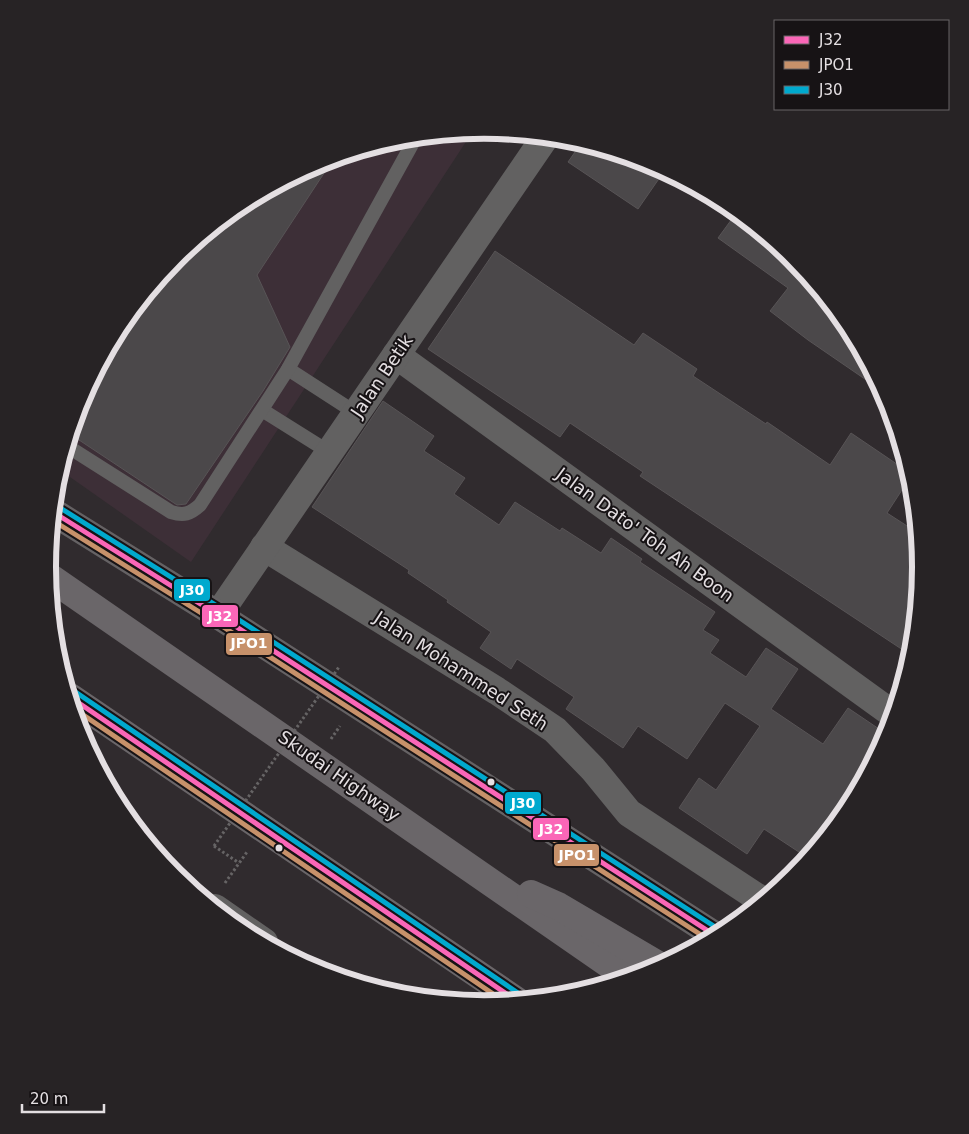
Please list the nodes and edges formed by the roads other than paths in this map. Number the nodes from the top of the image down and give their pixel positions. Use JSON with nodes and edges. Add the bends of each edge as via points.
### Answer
{"nodes":[{"id":1,"x":542,"y":142,"type":"edge"},
{"id":2,"x":412,"y":145,"type":"edge"},
{"id":3,"x":396,"y":355,"type":"junction"},
{"id":4,"x":288,"y":369,"type":"junction"},
{"id":5,"x":262,"y":410,"type":"junction"},
{"id":6,"x":356,"y":413,"type":"junction"},
{"id":7,"x":73,"y":450,"type":"edge"},
{"id":8,"x":329,"y":452,"type":"junction"},
{"id":9,"x":59,"y":516,"type":"edge"},
{"id":10,"x":264,"y":547,"type":"junction"},
{"id":11,"x":57,"y":582,"type":"edge"},
{"id":12,"x":218,"y":615,"type":"junction"},
{"id":13,"x":80,"y":708,"type":"edge"},
{"id":14,"x":888,"y":711,"type":"edge"},
{"id":15,"x":474,"y":870,"type":"junction"},
{"id":16,"x":220,"y":896,"type":"edge"},
{"id":17,"x":757,"y":897,"type":"edge"},
{"id":18,"x":243,"y":921,"type":"edge"},
{"id":19,"x":709,"y":931,"type":"edge"},
{"id":20,"x":652,"y":961,"type":"edge"},
{"id":21,"x":622,"y":973,"type":"edge"},
{"id":22,"x":507,"y":994,"type":"edge"}],
"edges":[{"from":1,"to":3,"type":"street","name":"Jalan Betik"},
{"from":2,"to":4,"type":"lane"},
{"from":3,"to":6,"type":"street","name":"Jalan Betik"},
{"from":3,"to":14,"type":"street","name":"Jalan Dato' Toh Ah Boon"},
{"from":4,"to":5,"type":"lane"},
{"from":4,"to":6,"type":"lane"},
{"from":5,"to":7,"type":"lane","via":[[200,505],[181,515],[171,512]]},
{"from":5,"to":8,"type":"lane"},
{"from":6,"to":8,"type":"street","name":"Jalan Betik"},
{"from":8,"to":10,"type":"street","name":"Jalan Betik"},
{"from":9,"to":12,"type":"street"},
{"from":10,"to":12,"type":"street","name":"Jalan Betik"},
{"from":10,"to":17,"type":"street","name":"Jalan Mohammed Seth","via":[[555,730],[629,813]]},
{"from":11,"to":15,"type":"highway","name":"Skudai Highway"},
{"from":12,"to":19,"type":"street"},
{"from":13,"to":22,"type":"highway","via":[[264,828]]},
{"from":15,"to":20,"type":"highway","via":[[558,906]]},
{"from":15,"to":21,"type":"highway","name":"Skudai Highway"},
{"from":16,"to":18,"type":"street"}]}
